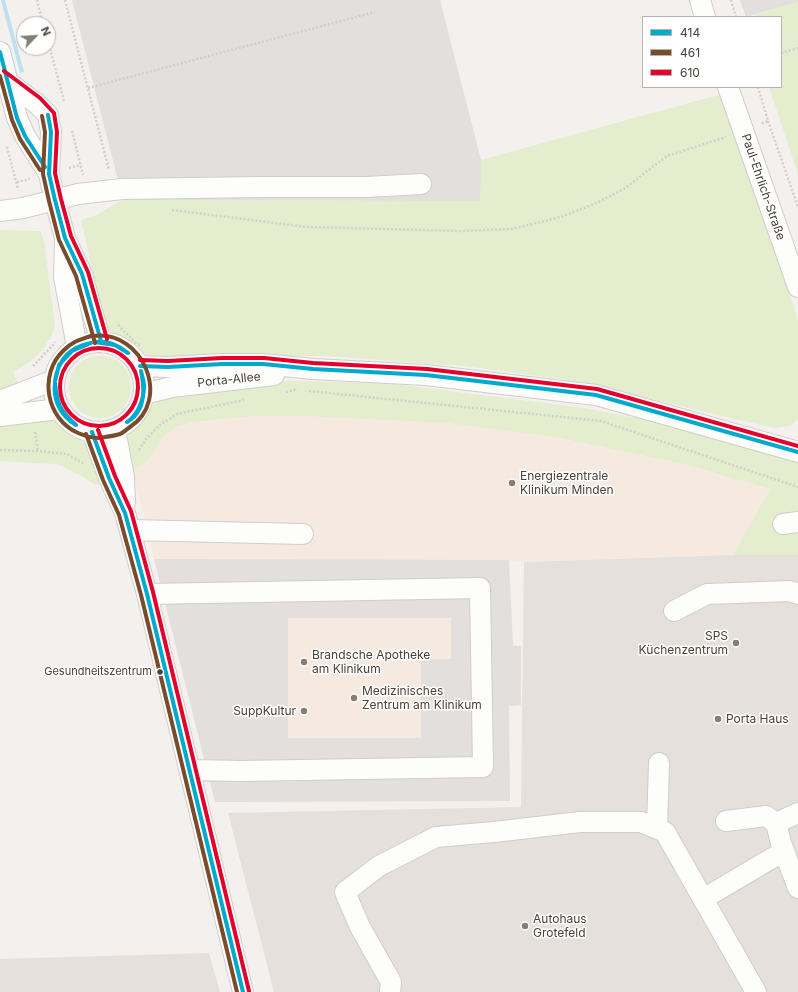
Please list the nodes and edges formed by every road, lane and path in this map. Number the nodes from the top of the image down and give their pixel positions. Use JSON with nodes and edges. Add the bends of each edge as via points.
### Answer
{"nodes":[{"id":1,"x":37,"y":0,"type":"edge"},
{"id":2,"x":66,"y":0,"type":"edge"},
{"id":3,"x":700,"y":0,"type":"edge"},
{"id":4,"x":731,"y":0,"type":"edge"},
{"id":5,"x":375,"y":12,"type":"dead end"},
{"id":6,"x":41,"y":16,"type":"edge"},
{"id":7,"x":705,"y":16,"type":"edge"},
{"id":8,"x":736,"y":16,"type":"edge"},
{"id":9,"x":798,"y":48,"type":"edge"},
{"id":10,"x":0,"y":52,"type":"edge"},
{"id":11,"x":782,"y":52,"type":"edge"},
{"id":12,"x":4,"y":79,"type":"edge"},
{"id":13,"x":88,"y":88,"type":"junction"},
{"id":14,"x":728,"y":88,"type":"edge"},
{"id":15,"x":768,"y":121,"type":"dead end"},
{"id":16,"x":743,"y":131,"type":"junction"},
{"id":17,"x":6,"y":141,"type":"dead end"},
{"id":18,"x":103,"y":171,"type":"dead end"},
{"id":19,"x":49,"y":174,"type":"junction"},
{"id":20,"x":421,"y":184,"type":"dead end"},
{"id":21,"x":55,"y":200,"type":"junction"},
{"id":22,"x":798,"y":206,"type":"edge"},
{"id":23,"x":24,"y":208,"type":"junction"},
{"id":24,"x":167,"y":209,"type":"dead end"},
{"id":25,"x":0,"y":210,"type":"edge"},
{"id":26,"x":65,"y":238,"type":"junction"},
{"id":27,"x":798,"y":287,"type":"edge"},
{"id":28,"x":116,"y":323,"type":"dead end"},
{"id":29,"x":101,"y":341,"type":"junction"},
{"id":30,"x":144,"y":346,"type":"dead end"},
{"id":31,"x":77,"y":347,"type":"junction"},
{"id":32,"x":140,"y":366,"type":"junction"},
{"id":33,"x":313,"y":369,"type":"junction"},
{"id":34,"x":54,"y":380,"type":"junction"},
{"id":35,"x":172,"y":387,"type":"junction"},
{"id":36,"x":282,"y":392,"type":"dead end"},
{"id":37,"x":144,"y":394,"type":"junction"},
{"id":38,"x":245,"y":400,"type":"dead end"},
{"id":39,"x":0,"y":401,"type":"edge"},
{"id":40,"x":60,"y":409,"type":"junction"},
{"id":41,"x":178,"y":414,"type":"junction"},
{"id":42,"x":0,"y":416,"type":"edge"},
{"id":43,"x":115,"y":429,"type":"junction"},
{"id":44,"x":92,"y":432,"type":"junction"},
{"id":45,"x":0,"y":450,"type":"edge"},
{"id":46,"x":798,"y":452,"type":"edge"},
{"id":47,"x":111,"y":459,"type":"junction"},
{"id":48,"x":798,"y":487,"type":"edge"},
{"id":49,"x":128,"y":522,"type":"junction"},
{"id":50,"x":303,"y":534,"type":"dead end"},
{"id":51,"x":148,"y":594,"type":"junction"},
{"id":52,"x":798,"y":594,"type":"edge"},
{"id":53,"x":674,"y":611,"type":"dead end"},
{"id":54,"x":659,"y":763,"type":"dead end"},
{"id":55,"x":190,"y":770,"type":"junction"},
{"id":56,"x":798,"y":813,"type":"edge"},
{"id":57,"x":726,"y":821,"type":"dead end"},
{"id":58,"x":776,"y":822,"type":"junction"},
{"id":59,"x":657,"y":829,"type":"junction"},
{"id":60,"x":784,"y":851,"type":"junction"},
{"id":61,"x":798,"y":888,"type":"edge"},
{"id":62,"x":703,"y":899,"type":"junction"},
{"id":63,"x":243,"y":992,"type":"edge"},
{"id":64,"x":390,"y":992,"type":"edge"},
{"id":65,"x":756,"y":992,"type":"edge"}],
"edges":[{"from":1,"to":6,"type":"path"},
{"from":2,"to":13,"type":"path"},
{"from":3,"to":7,"type":"street"},
{"from":4,"to":8,"type":"path"},
{"from":5,"to":13,"type":"path"},
{"from":9,"to":11,"type":"path"},
{"from":10,"to":12,"type":"street"},
{"from":12,"to":19,"type":"street","via":[[25,136]]},
{"from":12,"to":19,"type":"street","via":[[36,103],[48,116],[51,132]]},
{"from":13,"to":18,"type":"path","via":[[110,170]]},
{"from":14,"to":16,"type":"street","name":"Paul-Ehrlich-Straße"},
{"from":15,"to":22,"type":"path"},
{"from":16,"to":24,"type":"path","via":[[667,156],[624,189],[594,204],[562,217],[512,229],[461,231],[307,227]]},
{"from":16,"to":27,"type":"street","name":"Paul-Ehrlich-Straße"},
{"from":17,"to":23,"type":"path"},
{"from":19,"to":21,"type":"street"},
{"from":20,"to":21,"type":"street","via":[[367,187],[128,189],[82,193]]},
{"from":21,"to":23,"type":"street"},
{"from":21,"to":26,"type":"street"},
{"from":23,"to":25,"type":"street"},
{"from":26,"to":29,"type":"street","via":[[82,274]]},
{"from":26,"to":31,"type":"street","via":[[64,277]]},
{"from":28,"to":30,"type":"path","via":[[137,344]]},
{"from":29,"to":31,"type":"street"},
{"from":29,"to":32,"type":"street","via":[[113,343],[124,349]]},
{"from":31,"to":34,"type":"street","via":[[58,367]]},
{"from":32,"to":33,"type":"street","name":"Porta-Allee","via":[[263,364]]},
{"from":32,"to":37,"type":"street"},
{"from":33,"to":35,"type":"street","name":"Porta-Allee"},
{"from":33,"to":46,"type":"street","name":"Porta-Allee","via":[[426,375],[596,395]]},
{"from":34,"to":39,"type":"street"},
{"from":34,"to":40,"type":"street","via":[[54,390]]},
{"from":35,"to":37,"type":"street","name":"Porta-Allee"},
{"from":35,"to":41,"type":"path"},
{"from":36,"to":48,"type":"path","via":[[297,389],[601,421]]},
{"from":37,"to":43,"type":"street","via":[[135,415]]},
{"from":38,"to":41,"type":"path"},
{"from":40,"to":42,"type":"street"},
{"from":40,"to":44,"type":"street","via":[[68,420]]},
{"from":41,"to":47,"type":"path","via":[[160,425],[146,439],[134,457]]},
{"from":43,"to":44,"type":"street"},
{"from":43,"to":47,"type":"street"},
{"from":44,"to":47,"type":"street"},
{"from":45,"to":47,"type":"path","via":[[68,454],[89,467]]},
{"from":47,"to":49,"type":"street","via":[[109,478]]},
{"from":49,"to":50,"type":"street"},
{"from":49,"to":51,"type":"street"},
{"from":51,"to":55,"type":"street"},
{"from":51,"to":55,"type":"street","via":[[480,588],[483,767]]},
{"from":52,"to":53,"type":"street","via":[[790,591],[707,594]]},
{"from":54,"to":59,"type":"street"},
{"from":55,"to":63,"type":"street"},
{"from":56,"to":58,"type":"street"},
{"from":57,"to":58,"type":"street","via":[[766,816]]},
{"from":58,"to":60,"type":"street"},
{"from":59,"to":62,"type":"street","via":[[665,832]]},
{"from":59,"to":64,"type":"street","via":[[641,822],[580,822],[436,837],[379,866],[345,892],[360,927],[391,982]]},
{"from":60,"to":61,"type":"street"},
{"from":60,"to":62,"type":"street"},
{"from":62,"to":65,"type":"street"}]}
